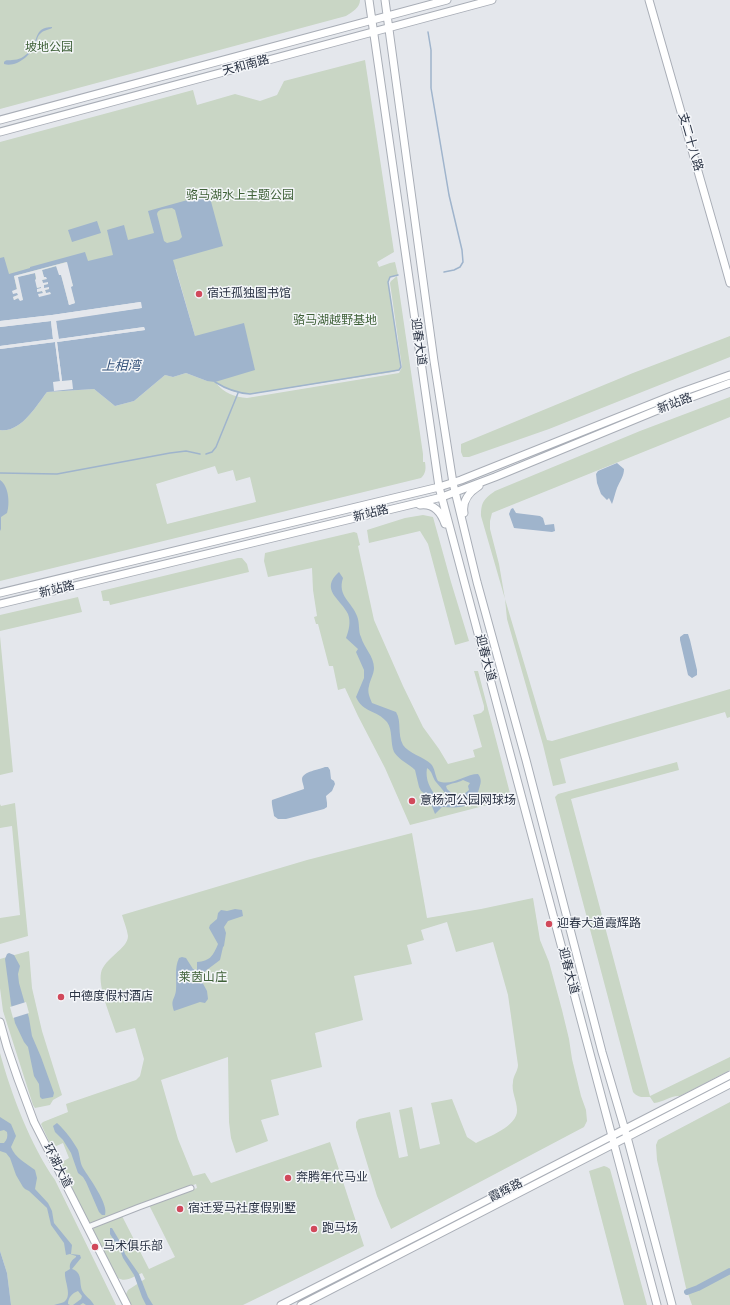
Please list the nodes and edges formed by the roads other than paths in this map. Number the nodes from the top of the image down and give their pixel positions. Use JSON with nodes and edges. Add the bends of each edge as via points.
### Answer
{"nodes":[{"id":1,"x":369,"y":0,"type":"edge"},
{"id":2,"x":384,"y":0,"type":"edge"},
{"id":3,"x":448,"y":0,"type":"edge"},
{"id":4,"x":492,"y":0,"type":"edge"},
{"id":5,"x":649,"y":0,"type":"edge"},
{"id":6,"x":387,"y":16,"type":"junction"},
{"id":7,"x":372,"y":20,"type":"junction"},
{"id":8,"x":388,"y":28,"type":"junction"},
{"id":9,"x":374,"y":32,"type":"junction"},
{"id":10,"x":0,"y":120,"type":"edge"},
{"id":11,"x":0,"y":132,"type":"edge"},
{"id":12,"x":730,"y":283,"type":"edge"},
{"id":13,"x":730,"y":375,"type":"edge"},
{"id":14,"x":730,"y":383,"type":"edge"},
{"id":15,"x":495,"y":477,"type":"junction"},
{"id":16,"x":453,"y":483,"type":"junction"},
{"id":17,"x":439,"y":487,"type":"junction"},
{"id":18,"x":455,"y":492,"type":"junction"},
{"id":19,"x":442,"y":497,"type":"junction"},
{"id":20,"x":404,"y":506,"type":"junction"},
{"id":21,"x":466,"y":536,"type":"junction"},
{"id":22,"x":454,"y":540,"type":"junction"},
{"id":23,"x":477,"y":582,"type":"junction"},
{"id":24,"x":0,"y":594,"type":"edge"},
{"id":25,"x":468,"y":594,"type":"junction"},
{"id":26,"x":0,"y":604,"type":"edge"},
{"id":27,"x":0,"y":1022,"type":"edge"},
{"id":28,"x":730,"y":1075,"type":"edge"},
{"id":29,"x":609,"y":1077,"type":"junction"},
{"id":30,"x":598,"y":1080,"type":"junction"},
{"id":31,"x":730,"y":1084,"type":"edge"},
{"id":32,"x":624,"y":1129,"type":"junction"},
{"id":33,"x":613,"y":1135,"type":"junction"},
{"id":34,"x":627,"y":1137,"type":"junction"},
{"id":35,"x":615,"y":1144,"type":"junction"},
{"id":36,"x":639,"y":1185,"type":"junction"},
{"id":37,"x":191,"y":1188,"type":"dead end"},
{"id":38,"x":627,"y":1188,"type":"junction"},
{"id":39,"x":88,"y":1227,"type":"junction"},
{"id":40,"x":127,"y":1305,"type":"edge"},
{"id":41,"x":282,"y":1305,"type":"edge"},
{"id":42,"x":300,"y":1305,"type":"edge"},
{"id":43,"x":657,"y":1305,"type":"edge"},
{"id":44,"x":672,"y":1305,"type":"edge"}],
"edges":[{"from":1,"to":7,"type":"street","name":"迎春大道"},
{"from":2,"to":6,"type":"street","name":"迎春大道"},
{"from":3,"to":6,"type":"street","name":"天和南路"},
{"from":4,"to":8,"type":"street","name":"天和南路"},
{"from":5,"to":12,"type":"street","name":"支二十八路"},
{"from":6,"to":7,"type":"street","name":"天和南路"},
{"from":6,"to":8,"type":"street","name":"迎春大道"},
{"from":7,"to":9,"type":"street","name":"迎春大道"},
{"from":7,"to":10,"type":"street","name":"天和南路"},
{"from":8,"to":9,"type":"street","name":"天和南路"},
{"from":8,"to":16,"type":"street","name":"迎春大道"},
{"from":9,"to":11,"type":"street","name":"天和南路"},
{"from":9,"to":17,"type":"street","name":"迎春大道"},
{"from":13,"to":16,"type":"street","name":"新站路"},
{"from":14,"to":15,"type":"street","name":"新站路"},
{"from":15,"to":18,"type":"street","name":"新站路"},
{"from":15,"to":23,"type":"street","via":[[475,489],[464,500],[463,508]]},
{"from":16,"to":17,"type":"street","name":"新站路"},
{"from":16,"to":18,"type":"street","name":"迎春大道"},
{"from":17,"to":19,"type":"street","name":"迎春大道"},
{"from":17,"to":24,"type":"street","name":"新站路"},
{"from":18,"to":19,"type":"street","name":"新站路"},
{"from":18,"to":21,"type":"street","name":"迎春大道"},
{"from":19,"to":20,"type":"street","name":"新站路"},
{"from":19,"to":22,"type":"street","name":"迎春大道"},
{"from":20,"to":25,"type":"street","via":[[426,504],[442,515]]},
{"from":20,"to":26,"type":"street","name":"新站路"},
{"from":21,"to":22,"type":"street"},
{"from":21,"to":23,"type":"street","name":"迎春大道"},
{"from":22,"to":25,"type":"street","name":"迎春大道"},
{"from":23,"to":29,"type":"street","name":"迎春大道"},
{"from":25,"to":30,"type":"street","name":"迎春大道"},
{"from":27,"to":39,"type":"street","name":"环湖大道","via":[[34,1122]]},
{"from":28,"to":32,"type":"street","name":"霞辉路"},
{"from":29,"to":30,"type":"street"},
{"from":29,"to":32,"type":"street","name":"迎春大道"},
{"from":30,"to":33,"type":"street","name":"迎春大道"},
{"from":31,"to":34,"type":"street","name":"霞辉路"},
{"from":32,"to":33,"type":"street","name":"霞辉路"},
{"from":32,"to":34,"type":"street","name":"迎春大道"},
{"from":33,"to":35,"type":"street","name":"迎春大道"},
{"from":33,"to":41,"type":"street","name":"霞辉路"},
{"from":34,"to":35,"type":"street","name":"霞辉路"},
{"from":34,"to":36,"type":"street","name":"迎春大道"},
{"from":35,"to":38,"type":"street","name":"迎春大道"},
{"from":35,"to":42,"type":"street","name":"霞辉路"},
{"from":36,"to":38,"type":"street"},
{"from":36,"to":44,"type":"street","name":"迎春大道"},
{"from":37,"to":39,"type":"street"},
{"from":38,"to":43,"type":"street","name":"迎春大道"},
{"from":39,"to":40,"type":"street","name":"环湖大道"}]}
